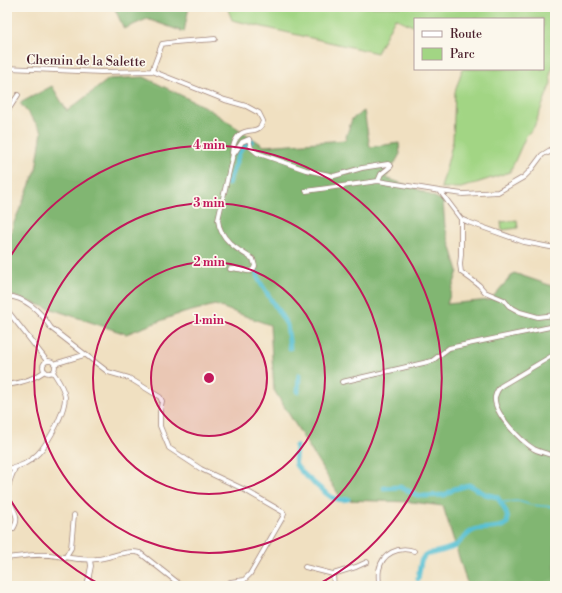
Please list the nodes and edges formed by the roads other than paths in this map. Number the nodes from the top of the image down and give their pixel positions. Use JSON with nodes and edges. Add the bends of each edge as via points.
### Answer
{"nodes":[{"id":1,"x":215,"y":39,"type":"dead end"},
{"id":2,"x":7,"y":68,"type":"edge"},
{"id":3,"x":152,"y":71,"type":"junction"},
{"id":4,"x":18,"y":95,"type":"dead end"},
{"id":5,"x":7,"y":112,"type":"edge"},
{"id":6,"x":555,"y":147,"type":"edge"},
{"id":7,"x":555,"y":150,"type":"edge"},
{"id":8,"x":233,"y":154,"type":"junction"},
{"id":9,"x":542,"y":155,"type":"junction"},
{"id":10,"x":378,"y":181,"type":"junction"},
{"id":11,"x":306,"y":191,"type":"dead end"},
{"id":12,"x":440,"y":191,"type":"junction"},
{"id":13,"x":461,"y":218,"type":"junction"},
{"id":14,"x":555,"y":248,"type":"edge"},
{"id":15,"x":230,"y":269,"type":"dead end"},
{"id":16,"x":7,"y":296,"type":"edge"},
{"id":17,"x":7,"y":310,"type":"edge"},
{"id":18,"x":555,"y":315,"type":"edge"},
{"id":19,"x":555,"y":326,"type":"edge"},
{"id":20,"x":555,"y":354,"type":"edge"},
{"id":21,"x":84,"y":355,"type":"junction"},
{"id":22,"x":47,"y":361,"type":"junction"},
{"id":23,"x":54,"y":364,"type":"junction"},
{"id":24,"x":45,"y":371,"type":"junction"},
{"id":25,"x":53,"y":372,"type":"junction"},
{"id":26,"x":342,"y":382,"type":"dead end"},
{"id":27,"x":7,"y":385,"type":"edge"},
{"id":28,"x":555,"y":456,"type":"edge"},
{"id":29,"x":15,"y":468,"type":"junction"},
{"id":30,"x":7,"y":469,"type":"edge"},
{"id":31,"x":74,"y":515,"type":"dead end"},
{"id":32,"x":13,"y":529,"type":"dead end"},
{"id":33,"x":414,"y":551,"type":"dead end"},
{"id":34,"x":7,"y":558,"type":"edge"},
{"id":35,"x":65,"y":558,"type":"junction"},
{"id":36,"x":90,"y":560,"type":"junction"},
{"id":37,"x":367,"y":562,"type":"dead end"},
{"id":38,"x":305,"y":567,"type":"dead end"},
{"id":39,"x":333,"y":574,"type":"junction"},
{"id":40,"x":87,"y":586,"type":"edge"},
{"id":41,"x":182,"y":586,"type":"edge"},
{"id":42,"x":228,"y":586,"type":"edge"},
{"id":43,"x":334,"y":586,"type":"edge"},
{"id":44,"x":379,"y":586,"type":"edge"}],
"edges":[{"from":1,"to":3,"type":"street","via":[[162,44]]},
{"from":2,"to":3,"type":"street","name":"Chemin de la Salette","via":[[101,72]]},
{"from":3,"to":8,"type":"street","name":"Chemin de la Salette","via":[[259,113],[263,121],[260,127],[238,137],[234,142]]},
{"from":4,"to":5,"type":"street"},
{"from":6,"to":9,"type":"street"},
{"from":7,"to":9,"type":"street"},
{"from":8,"to":10,"type":"street","via":[[242,142],[249,140],[251,148],[257,153],[306,170],[334,176],[362,168],[388,164],[391,166],[381,174]]},
{"from":8,"to":15,"type":"street","via":[[218,220],[219,229],[240,251],[253,259],[255,264],[254,270],[250,272],[239,268]]},
{"from":9,"to":12,"type":"street","via":[[524,177],[498,192],[462,194]]},
{"from":10,"to":11,"type":"street"},
{"from":10,"to":12,"type":"street"},
{"from":12,"to":13,"type":"street"},
{"from":13,"to":14,"type":"street","via":[[524,242]]},
{"from":13,"to":18,"type":"street","via":[[461,272],[480,285],[485,292],[504,300],[520,312],[538,316]]},
{"from":16,"to":21,"type":"street","via":[[15,297],[36,309],[51,328]]},
{"from":17,"to":22,"type":"street"},
{"from":19,"to":26,"type":"street","via":[[449,348],[432,361]]},
{"from":20,"to":28,"type":"street","via":[[501,386],[495,397],[499,410],[512,430],[535,449]]},
{"from":21,"to":23,"type":"street"},
{"from":21,"to":42,"type":"street","via":[[108,372],[129,378],[160,397],[160,426],[169,448],[200,469],[283,512],[283,517],[250,574],[244,580],[230,582]]},
{"from":22,"to":23,"type":"street"},
{"from":22,"to":24,"type":"street","via":[[43,365]]},
{"from":23,"to":25,"type":"street"},
{"from":24,"to":25,"type":"street"},
{"from":24,"to":27,"type":"street","via":[[39,376]]},
{"from":25,"to":29,"type":"street","via":[[64,393],[62,414],[49,440],[39,452],[21,467]]},
{"from":29,"to":30,"type":"street"},
{"from":29,"to":32,"type":"street","via":[[7,490],[8,499],[17,516]]},
{"from":31,"to":35,"type":"street","via":[[71,548]]},
{"from":33,"to":44,"type":"street","via":[[406,548],[394,550],[384,558],[380,564]]},
{"from":34,"to":35,"type":"street","via":[[40,555]]},
{"from":35,"to":36,"type":"street"},
{"from":36,"to":40,"type":"street","via":[[92,566]]},
{"from":36,"to":41,"type":"street","via":[[140,553]]},
{"from":37,"to":39,"type":"street"},
{"from":38,"to":39,"type":"street"},
{"from":39,"to":43,"type":"street"}]}
